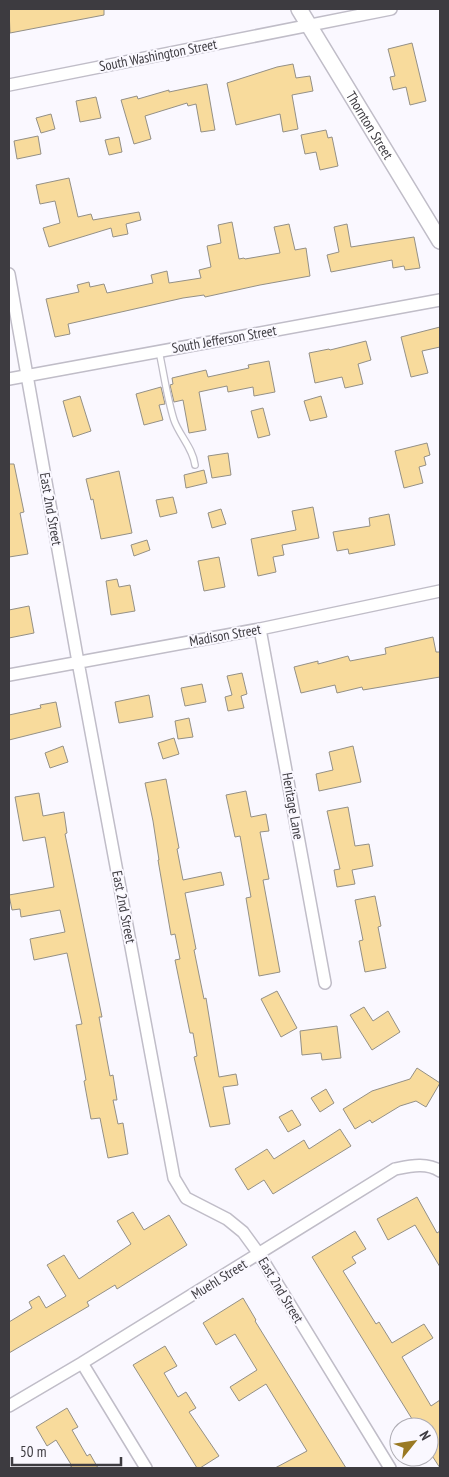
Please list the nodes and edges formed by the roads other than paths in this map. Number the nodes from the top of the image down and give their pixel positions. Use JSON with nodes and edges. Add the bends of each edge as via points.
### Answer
{"nodes":[{"id":1,"x":299,"y":9,"type":"edge"},
{"id":2,"x":390,"y":9,"type":"edge"},
{"id":3,"x":308,"y":25,"type":"junction"},
{"id":4,"x":9,"y":85,"type":"edge"},
{"id":5,"x":440,"y":241,"type":"edge"},
{"id":6,"x":9,"y":274,"type":"edge"},
{"id":7,"x":440,"y":300,"type":"edge"},
{"id":8,"x":158,"y":352,"type":"junction"},
{"id":9,"x":27,"y":376,"type":"junction"},
{"id":10,"x":9,"y":379,"type":"edge"},
{"id":11,"x":195,"y":465,"type":"dead end"},
{"id":12,"x":440,"y":591,"type":"edge"},
{"id":13,"x":260,"y":629,"type":"junction"},
{"id":14,"x":78,"y":662,"type":"junction"},
{"id":15,"x":9,"y":674,"type":"edge"},
{"id":16,"x":325,"y":983,"type":"dead end"},
{"id":17,"x":437,"y":1169,"type":"edge"},
{"id":18,"x":260,"y":1254,"type":"junction"},
{"id":19,"x":82,"y":1363,"type":"junction"},
{"id":20,"x":9,"y":1406,"type":"edge"},
{"id":21,"x":146,"y":1468,"type":"edge"},
{"id":22,"x":390,"y":1468,"type":"edge"}],
"edges":[{"from":1,"to":3,"type":"street","name":"Thornton Street"},
{"from":2,"to":3,"type":"street","name":"South Washington Street"},
{"from":3,"to":4,"type":"street","name":"South Washington Street"},
{"from":3,"to":5,"type":"street","name":"Thornton Street"},
{"from":6,"to":9,"type":"street","name":"East 2nd Street"},
{"from":7,"to":8,"type":"street","name":"South Jefferson Street"},
{"from":8,"to":9,"type":"street","name":"South Jefferson Street"},
{"from":8,"to":11,"type":"lane","via":[[174,421]]},
{"from":9,"to":10,"type":"street","name":"South Jefferson Street"},
{"from":9,"to":14,"type":"street","name":"East 2nd Street"},
{"from":12,"to":13,"type":"street","name":"Madison Street"},
{"from":13,"to":14,"type":"street","name":"Madison Street"},
{"from":13,"to":16,"type":"street","name":"Heritage Lane"},
{"from":14,"to":15,"type":"street","name":"Madison Street"},
{"from":14,"to":18,"type":"street","name":"East 2nd Street","via":[[174,1178],[186,1198],[227,1219],[243,1232]]},
{"from":17,"to":18,"type":"street","name":"Muehl Street","via":[[412,1166],[395,1169]]},
{"from":18,"to":19,"type":"street","name":"Muehl Street"},
{"from":18,"to":22,"type":"street","name":"East 2nd Street"},
{"from":19,"to":20,"type":"street","name":"Muehl Street"},
{"from":19,"to":21,"type":"street"}]}
